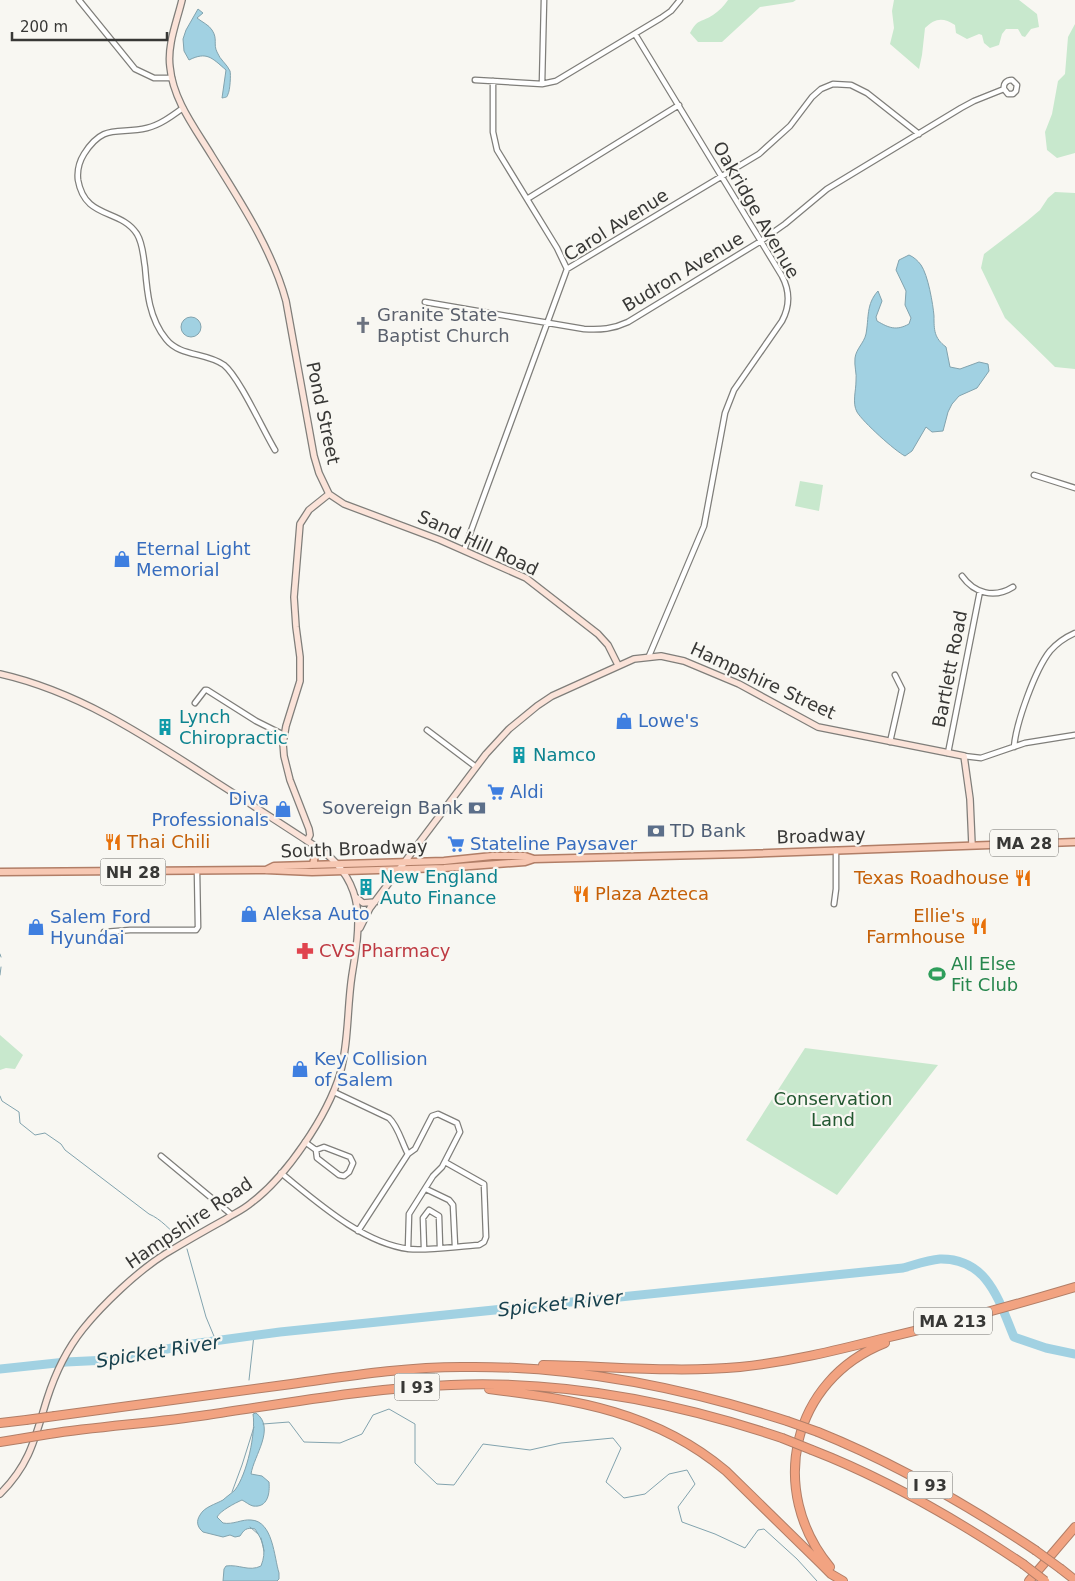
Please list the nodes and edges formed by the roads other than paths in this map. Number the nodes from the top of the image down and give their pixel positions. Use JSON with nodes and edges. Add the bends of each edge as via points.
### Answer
{"nodes":[{"id":1,"x":79,"y":0,"type":"edge"},
{"id":2,"x":182,"y":0,"type":"edge"},
{"id":3,"x":544,"y":0,"type":"edge"},
{"id":4,"x":680,"y":0,"type":"edge"},
{"id":5,"x":635,"y":34,"type":"junction"},
{"id":6,"x":172,"y":78,"type":"junction"},
{"id":7,"x":475,"y":80,"type":"dead end"},
{"id":8,"x":493,"y":81,"type":"junction"},
{"id":9,"x":542,"y":84,"type":"junction"},
{"id":10,"x":1004,"y":89,"type":"dead end"},
{"id":11,"x":678,"y":105,"type":"junction"},
{"id":12,"x":184,"y":108,"type":"junction"},
{"id":13,"x":919,"y":134,"type":"junction"},
{"id":14,"x":722,"y":176,"type":"junction"},
{"id":15,"x":527,"y":199,"type":"junction"},
{"id":16,"x":761,"y":241,"type":"junction"},
{"id":17,"x":567,"y":269,"type":"junction"},
{"id":18,"x":425,"y":302,"type":"dead end"},
{"id":19,"x":547,"y":323,"type":"junction"},
{"id":20,"x":275,"y":450,"type":"dead end"},
{"id":21,"x":1034,"y":475,"type":"dead end"},
{"id":22,"x":1075,"y":488,"type":"edge"},
{"id":23,"x":329,"y":494,"type":"junction"},
{"id":24,"x":464,"y":550,"type":"junction"},
{"id":25,"x":962,"y":576,"type":"dead end"},
{"id":26,"x":1013,"y":587,"type":"dead end"},
{"id":27,"x":980,"y":591,"type":"junction"},
{"id":28,"x":1075,"y":633,"type":"edge"},
{"id":29,"x":649,"y":656,"type":"junction"},
{"id":30,"x":618,"y":665,"type":"junction"},
{"id":31,"x":0,"y":674,"type":"edge"},
{"id":32,"x":895,"y":675,"type":"dead end"},
{"id":33,"x":195,"y":703,"type":"dead end"},
{"id":34,"x":427,"y":730,"type":"dead end"},
{"id":35,"x":284,"y":734,"type":"junction"},
{"id":36,"x":1075,"y":734,"type":"edge"},
{"id":37,"x":890,"y":742,"type":"junction"},
{"id":38,"x":1014,"y":747,"type":"junction"},
{"id":39,"x":948,"y":753,"type":"junction"},
{"id":40,"x":964,"y":756,"type":"junction"},
{"id":41,"x":476,"y":767,"type":"junction"},
{"id":42,"x":307,"y":841,"type":"junction"},
{"id":43,"x":1075,"y":842,"type":"edge"},
{"id":44,"x":972,"y":845,"type":"junction"},
{"id":45,"x":318,"y":848,"type":"junction"},
{"id":46,"x":836,"y":850,"type":"junction"},
{"id":47,"x":568,"y":858,"type":"joint"},
{"id":48,"x":534,"y":859,"type":"junction"},
{"id":49,"x":406,"y":862,"type":"junction"},
{"id":50,"x":338,"y":863,"type":"junction"},
{"id":51,"x":314,"y":864,"type":"junction"},
{"id":52,"x":401,"y":869,"type":"junction"},
{"id":53,"x":266,"y":870,"type":"junction"},
{"id":54,"x":197,"y":871,"type":"junction"},
{"id":55,"x":343,"y":871,"type":"junction"},
{"id":56,"x":0,"y":872,"type":"edge"},
{"id":57,"x":357,"y":898,"type":"junction"},
{"id":58,"x":375,"y":902,"type":"junction"},
{"id":59,"x":834,"y":904,"type":"dead end"},
{"id":60,"x":359,"y":931,"type":"junction"},
{"id":61,"x":104,"y":932,"type":"dead end"},
{"id":62,"x":334,"y":1092,"type":"junction"},
{"id":63,"x":305,"y":1142,"type":"junction"},
{"id":64,"x":316,"y":1150,"type":"junction"},
{"id":65,"x":408,"y":1154,"type":"junction"},
{"id":66,"x":161,"y":1156,"type":"dead end"},
{"id":67,"x":445,"y":1162,"type":"junction"},
{"id":68,"x":281,"y":1173,"type":"junction"},
{"id":69,"x":426,"y":1189,"type":"junction"},
{"id":70,"x":232,"y":1215,"type":"junction"},
{"id":71,"x":358,"y":1231,"type":"junction"},
{"id":72,"x":456,"y":1246,"type":"junction"},
{"id":73,"x":440,"y":1247,"type":"junction"},
{"id":74,"x":408,"y":1248,"type":"junction"},
{"id":75,"x":424,"y":1248,"type":"junction"},
{"id":76,"x":1075,"y":1287,"type":"edge"},
{"id":77,"x":910,"y":1332,"type":"junction"},
{"id":78,"x":461,"y":1366,"type":"junction"},
{"id":79,"x":453,"y":1385,"type":"junction"},
{"id":80,"x":0,"y":1423,"type":"edge"},
{"id":81,"x":0,"y":1442,"type":"edge"},
{"id":82,"x":0,"y":1494,"type":"edge"},
{"id":83,"x":1075,"y":1527,"type":"edge"},
{"id":84,"x":1075,"y":1579,"type":"edge"},
{"id":85,"x":844,"y":1581,"type":"edge"},
{"id":86,"x":1029,"y":1581,"type":"edge"},
{"id":87,"x":1045,"y":1581,"type":"edge"}],
"edges":[{"from":1,"to":6,"type":"street","via":[[135,69],[154,78]]},
{"from":2,"to":6,"type":"street","name":"Pond Street","via":[[169,57]]},
{"from":3,"to":9,"type":"street"},
{"from":4,"to":5,"type":"street","via":[[671,11]]},
{"from":5,"to":9,"type":"street","via":[[572,73]]},
{"from":5,"to":11,"type":"street","name":"Oakridge Avenue"},
{"from":6,"to":12,"type":"street","name":"Pond Street"},
{"from":7,"to":8,"type":"street"},
{"from":8,"to":9,"type":"street"},
{"from":8,"to":15,"type":"street","via":[[495,144]]},
{"from":10,"to":13,"type":"street","name":"Budron Avenue","via":[[972,102]]},
{"from":11,"to":14,"type":"street","name":"Oakridge Avenue"},
{"from":11,"to":15,"type":"street"},
{"from":12,"to":20,"type":"street","via":[[153,127],[111,132],[100,137],[81,160],[79,184],[91,205],[128,224],[140,239],[150,304],[164,337],[178,349],[213,360],[228,369]]},
{"from":12,"to":23,"type":"street","name":"Pond Street","via":[[246,213],[279,278],[314,456]]},
{"from":13,"to":14,"type":"street","name":"Carol Avenue","via":[[867,93],[851,85],[833,84],[812,97],[790,126],[766,149]]},
{"from":13,"to":16,"type":"street","name":"Budron Avenue","via":[[827,189]]},
{"from":14,"to":16,"type":"street","name":"Oakridge Avenue"},
{"from":14,"to":17,"type":"street","name":"Carol Avenue"},
{"from":15,"to":17,"type":"street"},
{"from":16,"to":19,"type":"street","name":"Budron Avenue","via":[[615,328],[584,329]]},
{"from":16,"to":29,"type":"street","name":"Oakridge Avenue","via":[[784,281],[788,293],[787,310],[776,332],[728,401],[704,526]]},
{"from":17,"to":19,"type":"street","name":"Carol Avenue"},
{"from":18,"to":19,"type":"street","name":"Budron Avenue"},
{"from":19,"to":24,"type":"street","name":"Carol Avenue"},
{"from":21,"to":22,"type":"street"},
{"from":23,"to":24,"type":"street","name":"Sand Hill Road","via":[[344,504]]},
{"from":23,"to":35,"type":"street","via":[[309,510],[300,524],[294,597],[301,669],[298,693]]},
{"from":24,"to":30,"type":"street","name":"Sand Hill Road","via":[[536,585],[602,637]]},
{"from":25,"to":27,"type":"street","name":"Bartlett Road"},
{"from":26,"to":27,"type":"street","name":"Bartlett Road","via":[[1000,593]]},
{"from":27,"to":39,"type":"street","name":"Bartlett Road"},
{"from":28,"to":38,"type":"street","via":[[1057,644],[1043,662],[1023,710]]},
{"from":29,"to":30,"type":"street","name":"Hampshire Street"},
{"from":29,"to":37,"type":"street","name":"Hampshire Street","via":[[676,658],[739,684],[818,727]]},
{"from":30,"to":41,"type":"street","name":"Hampshire Street","via":[[537,706],[502,735]]},
{"from":31,"to":42,"type":"street","via":[[43,687],[110,716],[162,746]]},
{"from":32,"to":37,"type":"street","via":[[902,689]]},
{"from":33,"to":35,"type":"street","via":[[207,690],[256,721]]},
{"from":34,"to":41,"type":"street"},
{"from":35,"to":42,"type":"street","via":[[285,762],[309,829]]},
{"from":36,"to":38,"type":"street","name":"Hampshire Street"},
{"from":37,"to":39,"type":"street","name":"Hampshire Street"},
{"from":38,"to":40,"type":"street","name":"Hampshire Street","via":[[981,758]]},
{"from":39,"to":40,"type":"street","name":"Hampshire Street"},
{"from":40,"to":44,"type":"street"},
{"from":41,"to":49,"type":"street","name":"Hampshire Street"},
{"from":42,"to":45,"type":"street"},
{"from":43,"to":44,"type":"main road","name":"Broadway","number":"MA 28"},
{"from":44,"to":46,"type":"main road","name":"Broadway","number":"MA 28"},
{"from":45,"to":50,"type":"street"},
{"from":45,"to":51,"type":"main road"},
{"from":46,"to":47,"type":"main road","name":"Broadway","number":"MA 28"},
{"from":46,"to":59,"type":"street"},
{"from":47,"to":48,"type":"main road","name":"South Broadway","number":"NH 28"},
{"from":48,"to":49,"type":"main road","name":"South Broadway","number":"NH 28","via":[[500,856]]},
{"from":48,"to":52,"type":"main road","name":"South Broadway","number":"NH 28"},
{"from":49,"to":50,"type":"main road","name":"South Broadway","number":"NH 28"},
{"from":49,"to":52,"type":"street","name":"Hampshire Street"},
{"from":50,"to":51,"type":"main road","name":"South Broadway","number":"NH 28"},
{"from":50,"to":55,"type":"street","name":"Hampshire Road"},
{"from":51,"to":53,"type":"main road","name":"South Broadway","number":"NH 28","via":[[274,866]]},
{"from":52,"to":55,"type":"main road","name":"South Broadway","number":"NH 28"},
{"from":52,"to":58,"type":"street","name":"Hampshire Road"},
{"from":53,"to":54,"type":"main road","name":"South Broadway","number":"NH 28"},
{"from":53,"to":55,"type":"main road","name":"South Broadway","number":"NH 28"},
{"from":54,"to":56,"type":"main road","name":"South Broadway","number":"NH 28"},
{"from":54,"to":61,"type":"street","via":[[196,930]]},
{"from":55,"to":57,"type":"street","name":"Hampshire Road"},
{"from":57,"to":58,"type":"street","via":[[366,904]]},
{"from":57,"to":60,"type":"street","name":"Hampshire Road"},
{"from":58,"to":60,"type":"street","name":"Hampshire Road"},
{"from":60,"to":62,"type":"street","name":"Hampshire Road","via":[[343,1062]]},
{"from":62,"to":63,"type":"street","name":"Hampshire Road"},
{"from":62,"to":65,"type":"street","via":[[390,1118]]},
{"from":63,"to":64,"type":"street"},
{"from":63,"to":68,"type":"street","name":"Hampshire Road"},
{"from":64,"to":64,"type":"street","via":[[317,1158],[339,1175],[344,1176],[353,1166],[348,1155],[324,1148]]},
{"from":65,"to":67,"type":"street","via":[[415,1149],[432,1116],[438,1114],[457,1123],[460,1132]]},
{"from":65,"to":71,"type":"street"},
{"from":66,"to":70,"type":"street"},
{"from":67,"to":69,"type":"street"},
{"from":67,"to":72,"type":"street","via":[[484,1184],[484,1242]]},
{"from":68,"to":70,"type":"street","name":"Hampshire Road","via":[[250,1204]]},
{"from":68,"to":71,"type":"street"},
{"from":69,"to":72,"type":"street","via":[[449,1200],[453,1206]]},
{"from":69,"to":74,"type":"street","via":[[408,1214]]},
{"from":70,"to":82,"type":"street","name":"Hampshire Road","via":[[149,1265],[84,1328],[60,1368],[29,1454]]},
{"from":71,"to":74,"type":"street"},
{"from":72,"to":73,"type":"street"},
{"from":73,"to":75,"type":"street"},
{"from":73,"to":75,"type":"street","via":[[439,1216],[429,1210],[423,1218]]},
{"from":74,"to":75,"type":"street"},
{"from":76,"to":77,"type":"highway","number":"MA 213"},
{"from":77,"to":78,"type":"highway","via":[[816,1355],[740,1367],[659,1370],[506,1364]]},
{"from":77,"to":85,"type":"highway","via":[[868,1350],[837,1374],[813,1405],[799,1438],[794,1480],[799,1509],[815,1546]]},
{"from":78,"to":80,"type":"highway","number":"I 93","bridge":true,"via":[[385,1371]]},
{"from":78,"to":84,"type":"highway","number":"I 93","bridge":true,"via":[[627,1379],[692,1393],[787,1421],[876,1458],[937,1489]]},
{"from":79,"to":81,"type":"highway","number":"I 93","bridge":true,"via":[[321,1397]]},
{"from":79,"to":85,"type":"highway","via":[[569,1400],[623,1414],[663,1430],[714,1462],[826,1569]]},
{"from":79,"to":87,"type":"highway","number":"I 93","bridge":true,"via":[[557,1388],[616,1396],[728,1421],[782,1438],[860,1470],[938,1510]]},
{"from":83,"to":86,"type":"highway"}]}
